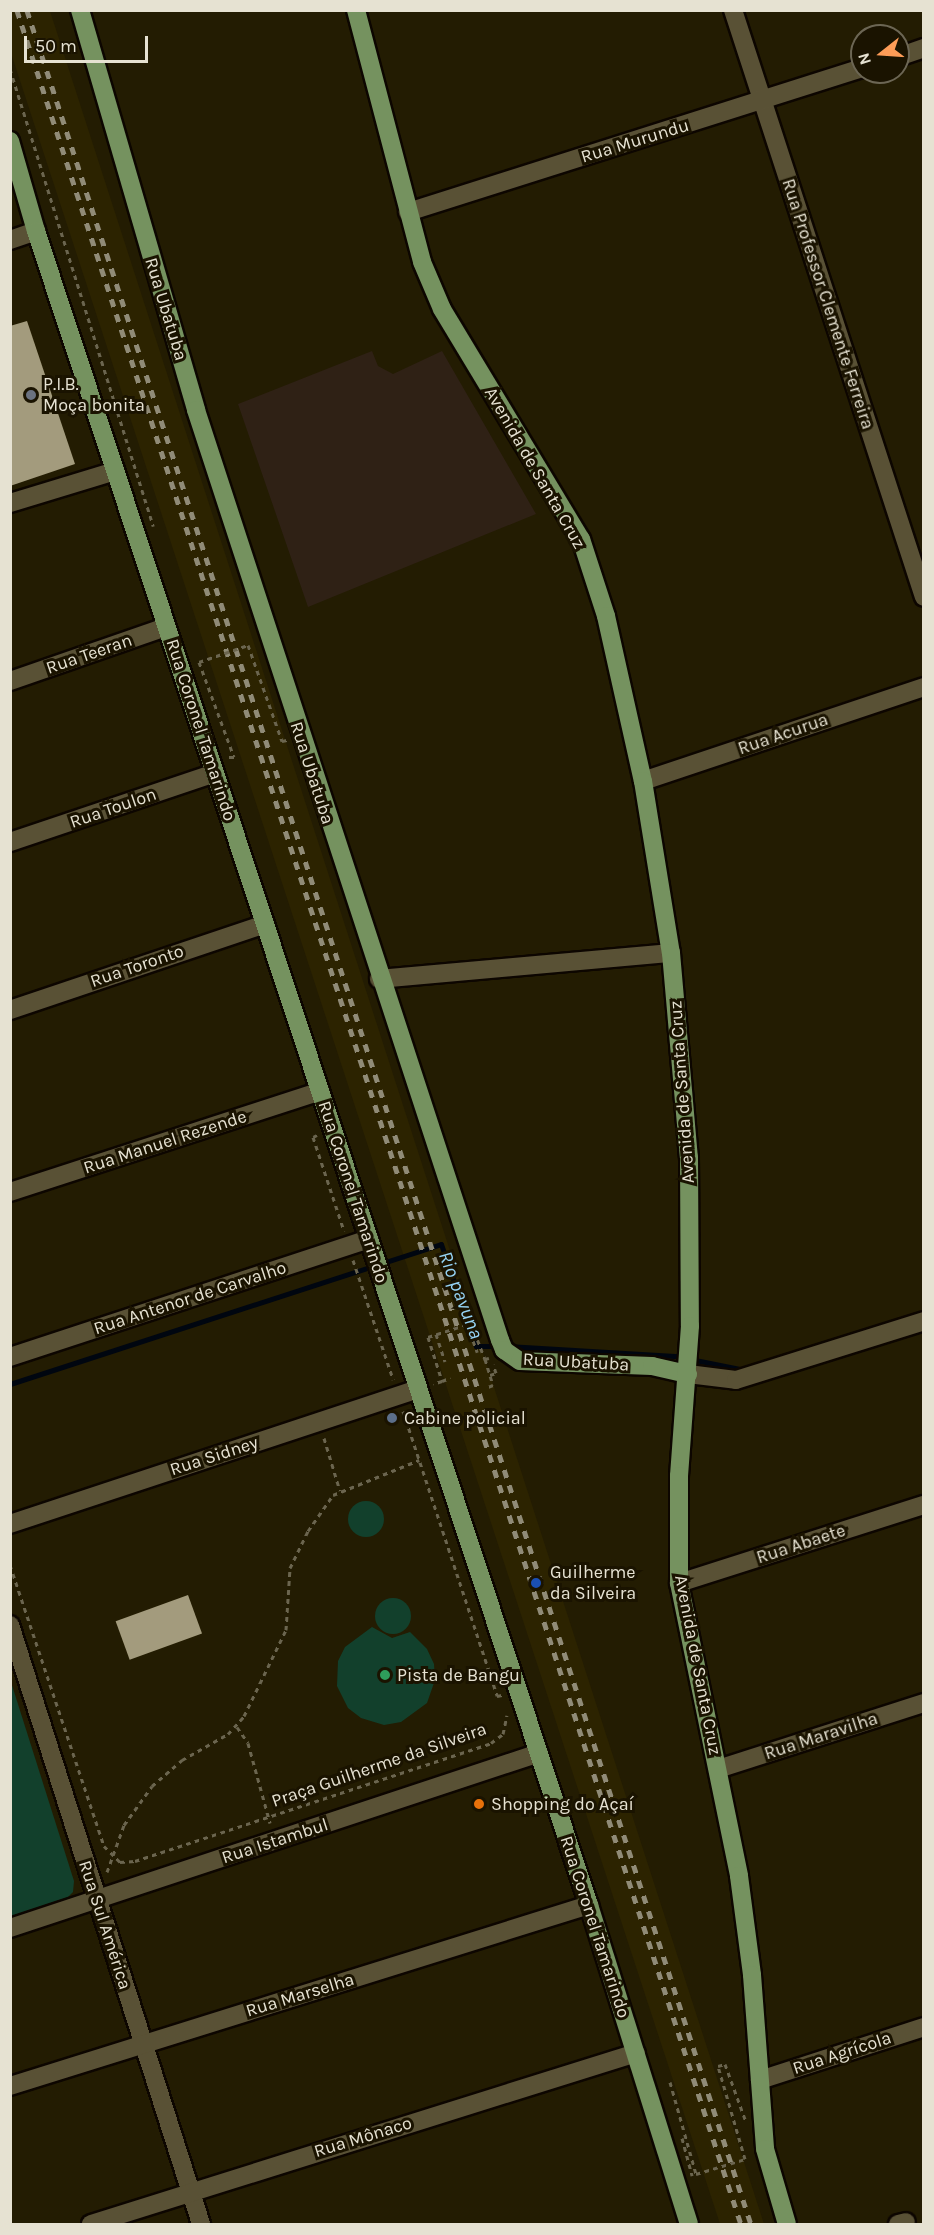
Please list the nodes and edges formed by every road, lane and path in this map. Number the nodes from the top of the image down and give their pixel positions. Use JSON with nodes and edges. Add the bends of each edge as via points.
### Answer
{"nodes":[{"id":1,"x":80,"y":10,"type":"edge"},
{"id":2,"x":356,"y":10,"type":"edge"},
{"id":3,"x":733,"y":10,"type":"edge"},
{"id":4,"x":850,"y":72,"type":"edge"},
{"id":5,"x":762,"y":102,"type":"junction"},
{"id":6,"x":10,"y":141,"type":"edge"},
{"id":7,"x":13,"y":158,"type":"edge"},
{"id":8,"x":408,"y":212,"type":"junction"},
{"id":9,"x":36,"y":231,"type":"junction"},
{"id":10,"x":10,"y":240,"type":"edge"},
{"id":11,"x":115,"y":471,"type":"junction"},
{"id":12,"x":10,"y":503,"type":"edge"},
{"id":13,"x":924,"y":597,"type":"edge"},
{"id":14,"x":166,"y":627,"type":"junction"},
{"id":15,"x":248,"y":645,"type":"dead end"},
{"id":16,"x":199,"y":662,"type":"dead end"},
{"id":17,"x":10,"y":681,"type":"edge"},
{"id":18,"x":924,"y":687,"type":"edge"},
{"id":19,"x":215,"y":773,"type":"junction"},
{"id":20,"x":644,"y":782,"type":"junction"},
{"id":21,"x":10,"y":842,"type":"edge"},
{"id":22,"x":265,"y":924,"type":"junction"},
{"id":23,"x":671,"y":953,"type":"junction"},
{"id":24,"x":379,"y":979,"type":"junction"},
{"id":25,"x":10,"y":1010,"type":"edge"},
{"id":26,"x":320,"y":1091,"type":"junction"},
{"id":27,"x":10,"y":1192,"type":"edge"},
{"id":28,"x":369,"y":1239,"type":"junction"},
{"id":29,"x":924,"y":1321,"type":"edge"},
{"id":30,"x":467,"y":1324,"type":"junction"},
{"id":31,"x":436,"y":1334,"type":"junction"},
{"id":32,"x":477,"y":1352,"type":"dead end"},
{"id":33,"x":10,"y":1357,"type":"edge"},
{"id":34,"x":490,"y":1357,"type":"dead end"},
{"id":35,"x":485,"y":1359,"type":"junction"},
{"id":36,"x":445,"y":1362,"type":"dead end"},
{"id":37,"x":436,"y":1364,"type":"dead end"},
{"id":38,"x":688,"y":1374,"type":"junction"},
{"id":39,"x":450,"y":1378,"type":"dead end"},
{"id":40,"x":442,"y":1381,"type":"dead end"},
{"id":41,"x":488,"y":1387,"type":"dead end"},
{"id":42,"x":418,"y":1389,"type":"junction"},
{"id":43,"x":396,"y":1412,"type":"dead end"},
{"id":44,"x":319,"y":1422,"type":"junction"},
{"id":45,"x":422,"y":1458,"type":"junction"},
{"id":46,"x":340,"y":1491,"type":"junction"},
{"id":47,"x":924,"y":1505,"type":"edge"},
{"id":48,"x":10,"y":1524,"type":"edge"},
{"id":49,"x":10,"y":1565,"type":"edge"},
{"id":50,"x":680,"y":1583,"type":"junction"},
{"id":51,"x":10,"y":1625,"type":"edge"},
{"id":52,"x":924,"y":1702,"type":"edge"},
{"id":53,"x":237,"y":1727,"type":"junction"},
{"id":54,"x":539,"y":1753,"type":"junction"},
{"id":55,"x":718,"y":1769,"type":"junction"},
{"id":56,"x":268,"y":1817,"type":"junction"},
{"id":57,"x":276,"y":1840,"type":"junction"},
{"id":58,"x":112,"y":1857,"type":"junction"},
{"id":59,"x":97,"y":1899,"type":"junction"},
{"id":60,"x":589,"y":1905,"type":"junction"},
{"id":61,"x":10,"y":1928,"type":"edge"},
{"id":62,"x":924,"y":2026,"type":"edge"},
{"id":63,"x":143,"y":2045,"type":"junction"},
{"id":64,"x":636,"y":2053,"type":"junction"},
{"id":65,"x":760,"y":2080,"type":"junction"},
{"id":66,"x":670,"y":2082,"type":"dead end"},
{"id":67,"x":10,"y":2086,"type":"edge"},
{"id":68,"x":748,"y":2127,"type":"dead end"},
{"id":69,"x":190,"y":2192,"type":"junction"},
{"id":70,"x":91,"y":2224,"type":"edge"},
{"id":71,"x":201,"y":2224,"type":"edge"},
{"id":72,"x":689,"y":2224,"type":"edge"},
{"id":73,"x":788,"y":2224,"type":"edge"}],
"edges":[{"from":1,"to":24,"type":"main road","name":"Rua Ubatuba","via":[[196,410]]},
{"from":2,"to":8,"type":"main road","name":"Avenida de Santa Cruz"},
{"from":3,"to":5,"type":"street","name":"Rua Professor Clemente Ferreira"},
{"from":4,"to":5,"type":"street","name":"Rua Murundu"},
{"from":5,"to":8,"type":"street","name":"Rua Murundu"},
{"from":5,"to":13,"type":"street","name":"Rua Professor Clemente Ferreira"},
{"from":6,"to":7,"type":"main road","name":"Rua Coronel Tamarindo"},
{"from":7,"to":9,"type":"main road","name":"Rua Coronel Tamarindo"},
{"from":8,"to":20,"type":"main road","name":"Avenida de Santa Cruz","via":[[442,309],[580,539],[606,616]]},
{"from":9,"to":10,"type":"street"},
{"from":9,"to":11,"type":"main road","name":"Rua Coronel Tamarindo"},
{"from":11,"to":12,"type":"street"},
{"from":11,"to":14,"type":"main road","name":"Rua Coronel Tamarindo"},
{"from":14,"to":17,"type":"street","name":"Rua Teeran"},
{"from":14,"to":19,"type":"main road","name":"Rua Coronel Tamarindo"},
{"from":15,"to":16,"type":"path","bridge":true},
{"from":18,"to":20,"type":"street","name":"Rua Acurua"},
{"from":19,"to":21,"type":"street","name":"Rua Toulon"},
{"from":19,"to":22,"type":"main road","name":"Rua Coronel Tamarindo"},
{"from":20,"to":23,"type":"main road","name":"Avenida de Santa Cruz"},
{"from":22,"to":25,"type":"street","name":"Rua Toronto"},
{"from":22,"to":26,"type":"main road","name":"Rua Coronel Tamarindo"},
{"from":23,"to":24,"type":"street"},
{"from":23,"to":38,"type":"main road","name":"Avenida de Santa Cruz","via":[[689,1157]]},
{"from":24,"to":38,"type":"main road","name":"Rua Ubatuba","via":[[504,1350],[520,1361],[652,1366]]},
{"from":26,"to":27,"type":"street","name":"Rua Manuel Rezende"},
{"from":26,"to":28,"type":"main road","name":"Rua Coronel Tamarindo"},
{"from":28,"to":33,"type":"street","name":"Rua Antenor de Carvalho"},
{"from":28,"to":42,"type":"main road","name":"Rua Coronel Tamarindo"},
{"from":29,"to":38,"type":"street","via":[[736,1380]]},
{"from":30,"to":31,"type":"path","bridge":true},
{"from":30,"to":32,"type":"path"},
{"from":30,"to":35,"type":"path","bridge":true,"via":[[471,1323]]},
{"from":31,"to":36,"type":"path"},
{"from":31,"to":37,"type":"path","bridge":true,"via":[[428,1337]]},
{"from":34,"to":35,"type":"path"},
{"from":35,"to":41,"type":"path","via":[[493,1385]]},
{"from":38,"to":50,"type":"main road","name":"Avenida de Santa Cruz","via":[[679,1476]]},
{"from":39,"to":40,"type":"path"},
{"from":42,"to":44,"type":"street","name":"Rua Sidney"},
{"from":42,"to":54,"type":"main road","name":"Rua Coronel Tamarindo"},
{"from":43,"to":45,"type":"path","name":"Praça Guilherme da Silveira","via":[[408,1420]]},
{"from":44,"to":46,"type":"path"},
{"from":44,"to":48,"type":"street","name":"Rua Sidney"},
{"from":45,"to":46,"type":"path"},
{"from":45,"to":56,"type":"path","name":"Praça Guilherme da Silveira","via":[[506,1712],[506,1728],[491,1743]]},
{"from":46,"to":53,"type":"path","via":[[298,1549],[290,1568],[289,1613],[281,1644]]},
{"from":47,"to":50,"type":"street","name":"Rua Abaete"},
{"from":49,"to":58,"type":"path","via":[[104,1845]]},
{"from":50,"to":55,"type":"main road","name":"Avenida de Santa Cruz"},
{"from":51,"to":59,"type":"street","name":"Rua Sul América"},
{"from":52,"to":55,"type":"street","name":"Rua Maravilha"},
{"from":53,"to":56,"type":"path","via":[[248,1743]]},
{"from":53,"to":58,"type":"path","via":[[152,1786],[124,1825]]},
{"from":54,"to":57,"type":"street","name":"Rua Istambul"},
{"from":54,"to":60,"type":"main road","name":"Rua Coronel Tamarindo"},
{"from":55,"to":65,"type":"main road","name":"Avenida de Santa Cruz","via":[[747,1926]]},
{"from":56,"to":57,"type":"path"},
{"from":56,"to":58,"type":"path","name":"Praça Guilherme da Silveira","via":[[135,1861]]},
{"from":57,"to":59,"type":"street","name":"Rua Istambul"},
{"from":58,"to":59,"type":"path"},
{"from":59,"to":61,"type":"street","name":"Rua Istambul"},
{"from":59,"to":63,"type":"street","name":"Rua Sul América"},
{"from":60,"to":63,"type":"street","name":"Rua Marselha"},
{"from":60,"to":64,"type":"main road","name":"Rua Coronel Tamarindo"},
{"from":62,"to":65,"type":"street","name":"Rua Agrícola"},
{"from":63,"to":67,"type":"street","name":"Rua Marselha"},
{"from":63,"to":69,"type":"street","name":"Rua Sul América"},
{"from":64,"to":69,"type":"street","name":"Rua Mônaco"},
{"from":64,"to":72,"type":"main road","name":"Rua Coronel Tamarindo"},
{"from":65,"to":73,"type":"main road","name":"Avenida de Santa Cruz","via":[[766,2159]]},
{"from":66,"to":68,"type":"path","bridge":true,"via":[[696,2174],[746,2159],[718,2066],[725,2064]]},
{"from":69,"to":70,"type":"street","name":"Rua Mônaco"},
{"from":69,"to":71,"type":"street","name":"Rua Sul América"}]}
